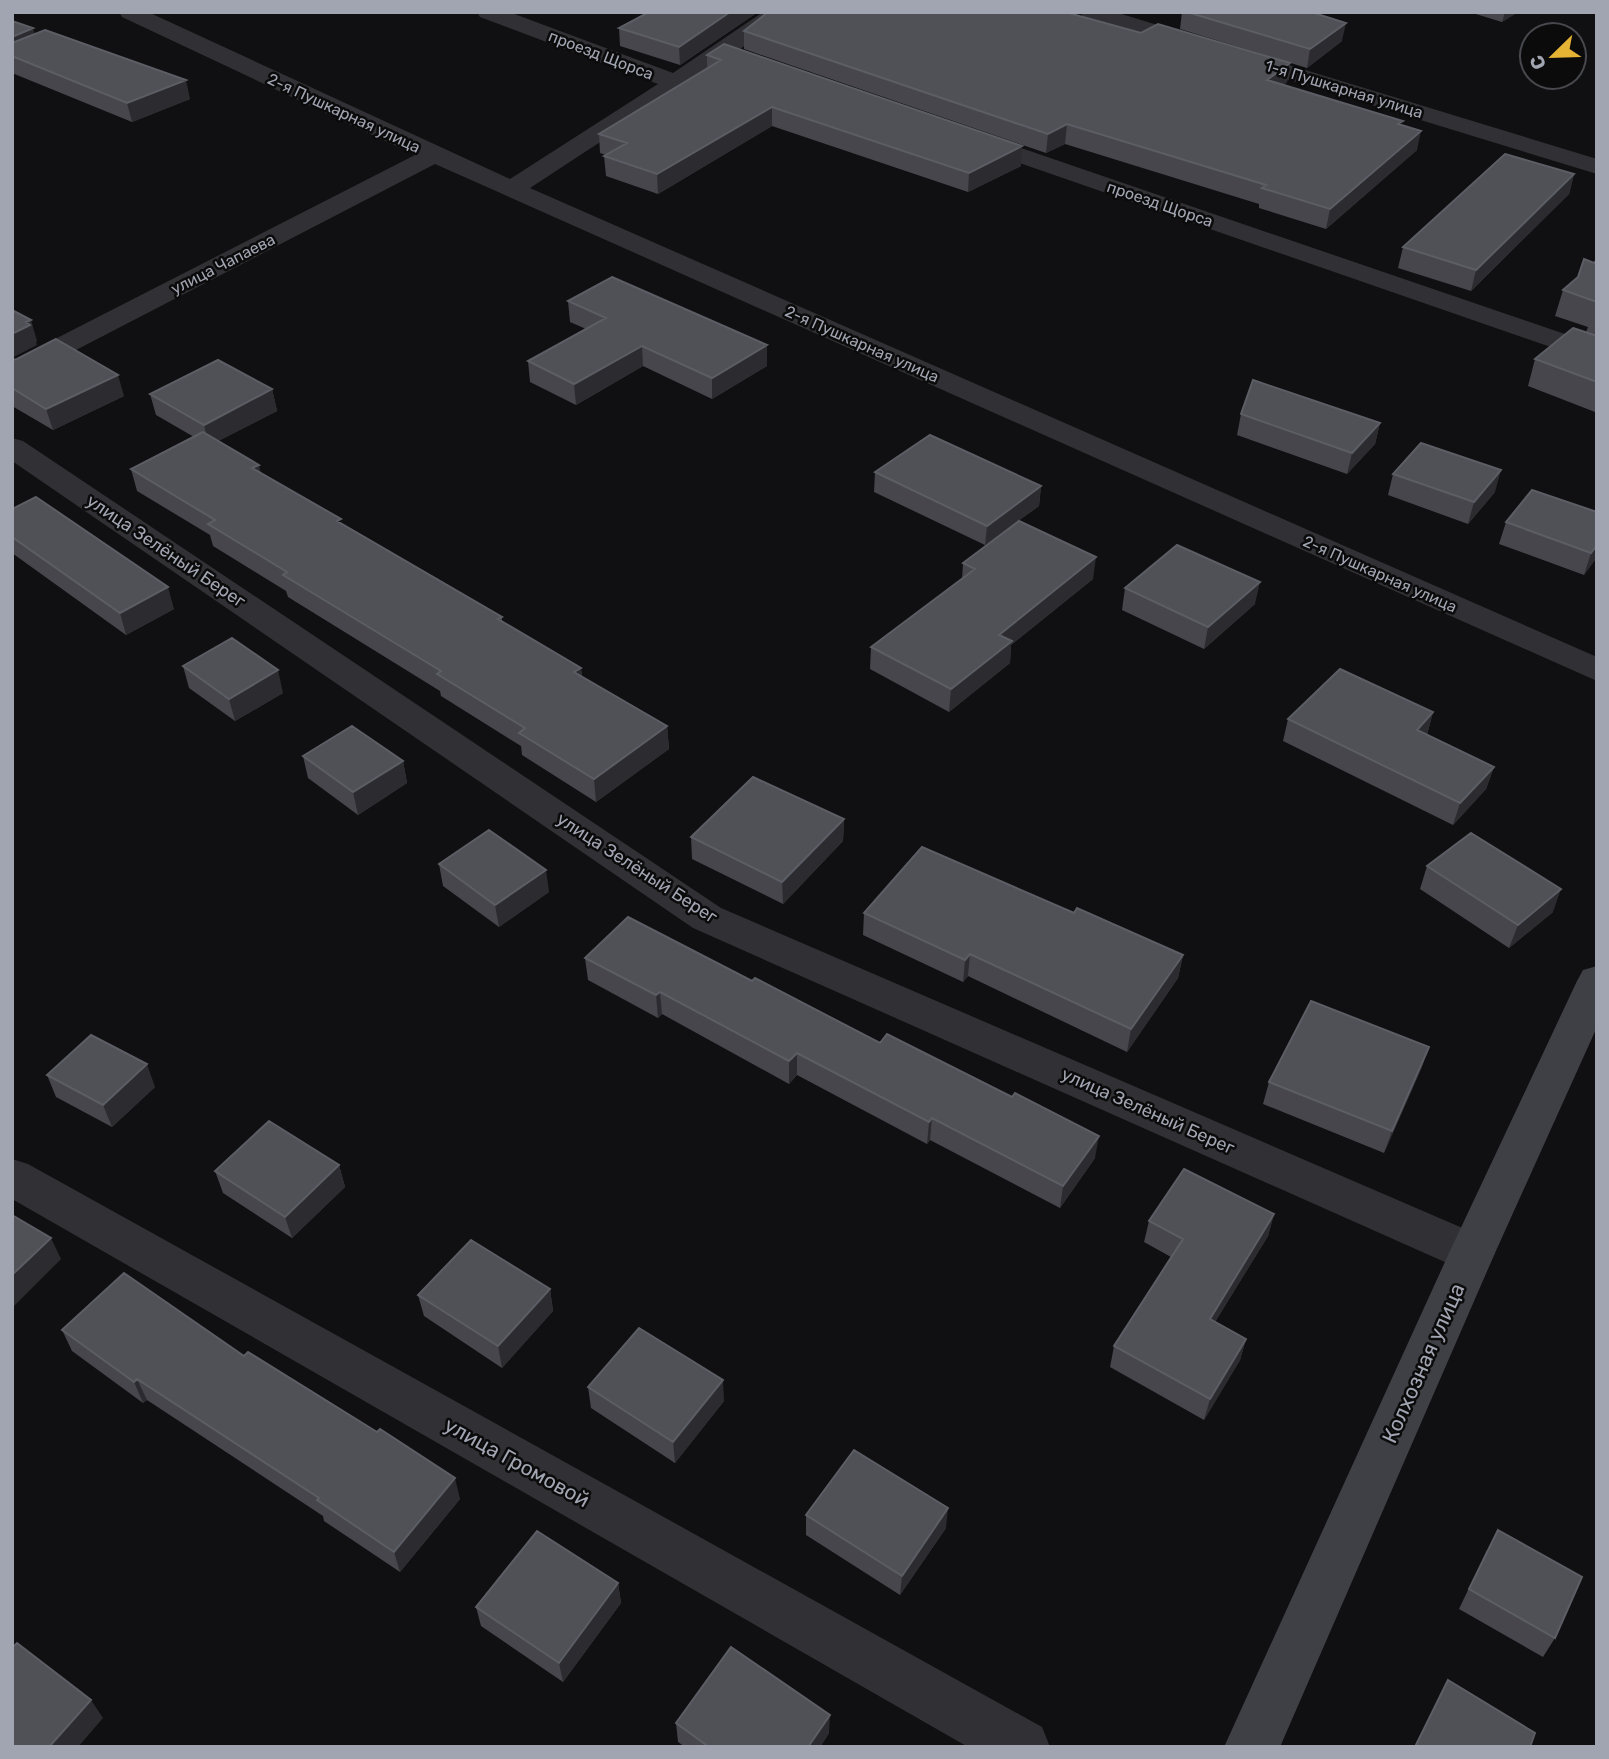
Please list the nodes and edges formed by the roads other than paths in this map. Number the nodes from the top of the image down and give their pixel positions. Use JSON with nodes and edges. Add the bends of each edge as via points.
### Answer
{"nodes":[{"id":1,"x":130,"y":12,"type":"edge"},
{"id":2,"x":488,"y":12,"type":"edge"},
{"id":3,"x":777,"y":12,"type":"edge"},
{"id":4,"x":1091,"y":12,"type":"edge"},
{"id":5,"x":722,"y":52,"type":"junction"},
{"id":6,"x":748,"y":61,"type":"edge"},
{"id":7,"x":675,"y":82,"type":"junction"},
{"id":8,"x":957,"y":133,"type":"edge"},
{"id":9,"x":434,"y":155,"type":"junction"},
{"id":10,"x":1597,"y":167,"type":"edge"},
{"id":11,"x":513,"y":189,"type":"junction"},
{"id":12,"x":1597,"y":355,"type":"edge"},
{"id":13,"x":12,"y":372,"type":"edge"},
{"id":14,"x":12,"y":447,"type":"edge"},
{"id":15,"x":1597,"y":670,"type":"edge"},
{"id":16,"x":1597,"y":981,"type":"edge"},
{"id":17,"x":12,"y":1177,"type":"edge"},
{"id":18,"x":1472,"y":1253,"type":"junction"},
{"id":19,"x":1022,"y":1747,"type":"edge"},
{"id":20,"x":1252,"y":1747,"type":"edge"}],
"edges":[{"from":1,"to":9,"type":"street","name":"2-я Пушкарная улица"},
{"from":2,"to":7,"type":"street","name":"проезд Щорса"},
{"from":3,"to":5,"type":"street"},
{"from":4,"to":10,"type":"street","name":"1-я Пушкарная улица"},
{"from":5,"to":6,"type":"street"},
{"from":5,"to":7,"type":"street"},
{"from":7,"to":11,"type":"street"},
{"from":8,"to":12,"type":"street","name":"проезд Щорса"},
{"from":9,"to":11,"type":"street","name":"2-я Пушкарная улица"},
{"from":9,"to":13,"type":"street","name":"улица Чапаева"},
{"from":11,"to":15,"type":"street","name":"2-я Пушкарная улица"},
{"from":14,"to":18,"type":"street","name":"улица Зелёный Берег","via":[[707,918]]},
{"from":16,"to":18,"type":"main road","name":"Колхозная улица"},
{"from":17,"to":19,"type":"street","name":"улица Громовой"},
{"from":18,"to":20,"type":"main road","name":"Колхозная улица"}]}
